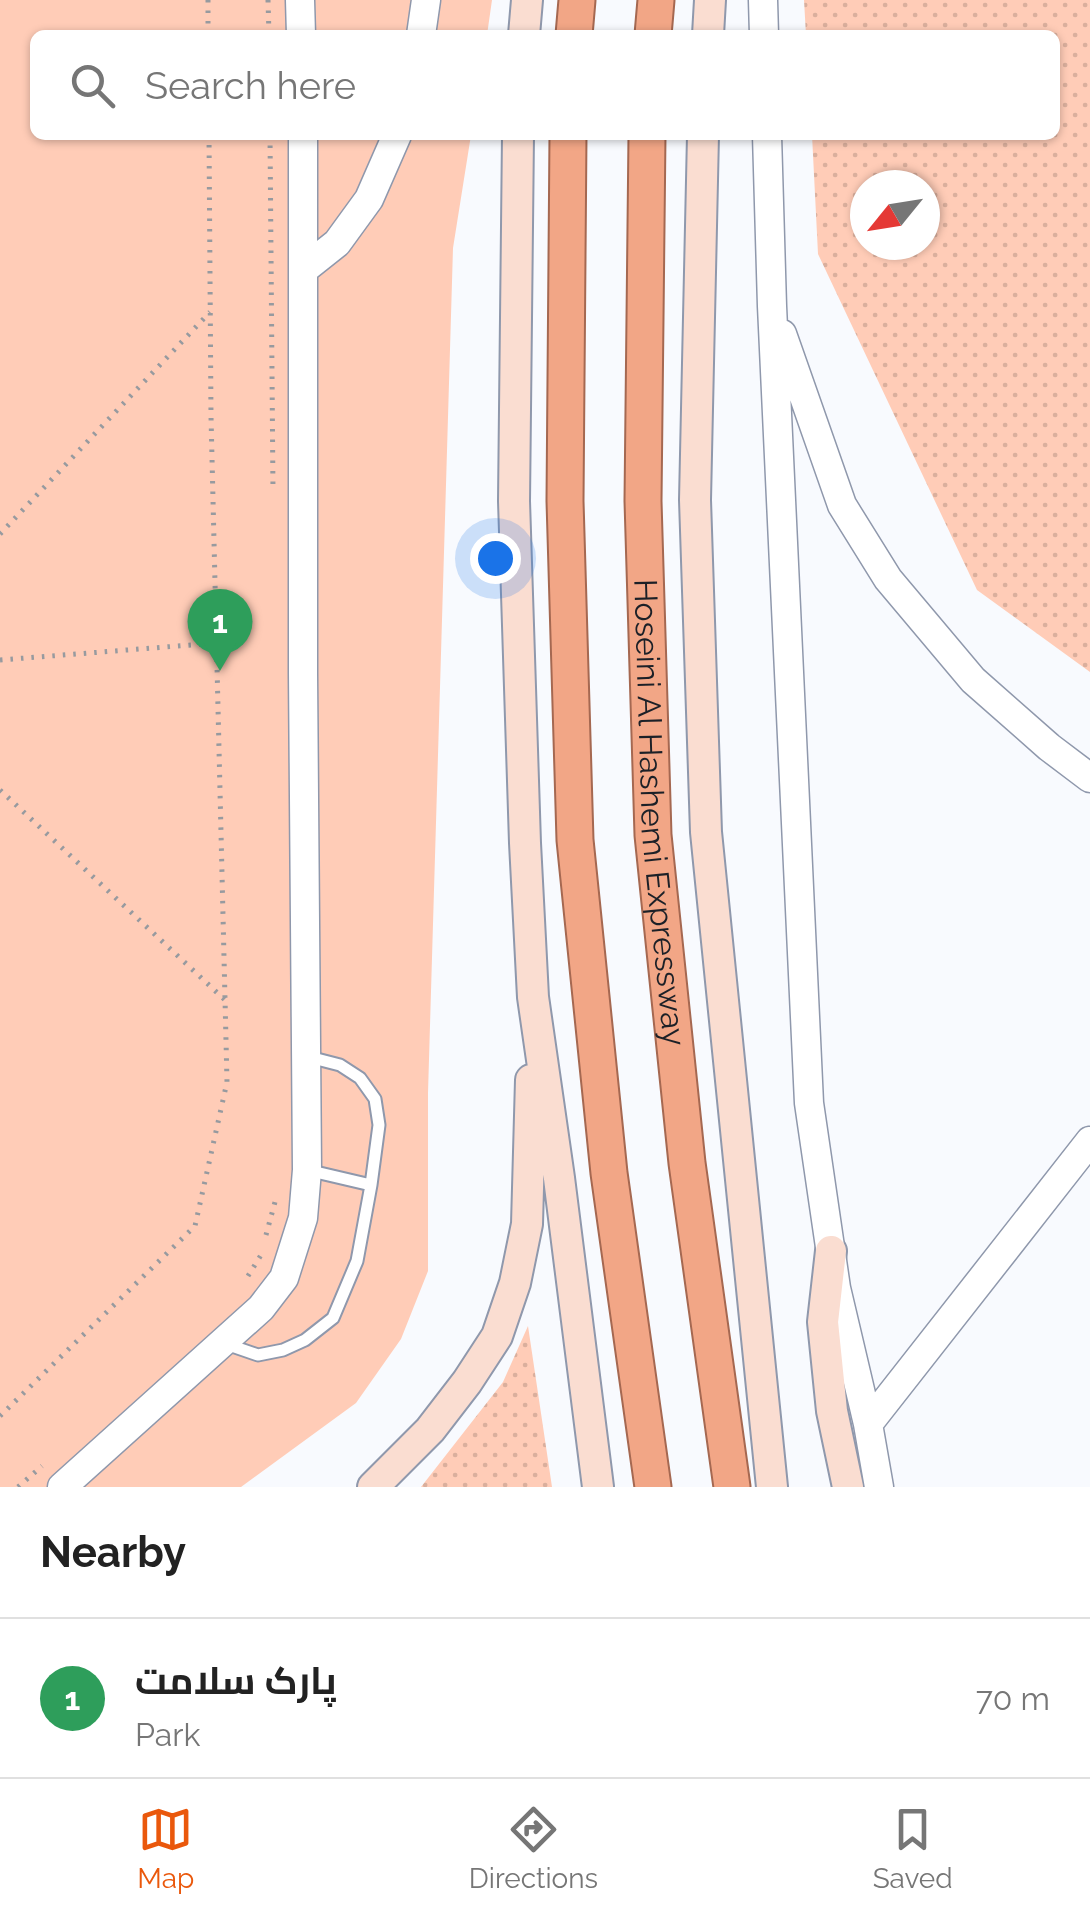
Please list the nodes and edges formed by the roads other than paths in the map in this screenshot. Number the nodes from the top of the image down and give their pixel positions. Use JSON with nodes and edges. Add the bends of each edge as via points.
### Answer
{"nodes":[{"id":1,"x":300,"y":0,"type":"edge"},
{"id":2,"x":426,"y":0,"type":"edge"},
{"id":3,"x":526,"y":0,"type":"edge"},
{"id":4,"x":577,"y":0,"type":"edge"},
{"id":5,"x":656,"y":0,"type":"edge"},
{"id":6,"x":710,"y":0,"type":"edge"},
{"id":7,"x":763,"y":0,"type":"edge"},
{"id":8,"x":301,"y":30,"type":"edge"},
{"id":9,"x":422,"y":30,"type":"edge"},
{"id":10,"x":524,"y":30,"type":"edge"},
{"id":11,"x":574,"y":30,"type":"edge"},
{"id":12,"x":653,"y":30,"type":"edge"},
{"id":13,"x":708,"y":30,"type":"edge"},
{"id":14,"x":764,"y":30,"type":"edge"},
{"id":15,"x":303,"y":140,"type":"edge"},
{"id":16,"x":395,"y":140,"type":"edge"},
{"id":17,"x":518,"y":140,"type":"edge"},
{"id":18,"x":568,"y":140,"type":"edge"},
{"id":19,"x":647,"y":140,"type":"edge"},
{"id":20,"x":704,"y":140,"type":"edge"},
{"id":21,"x":767,"y":140,"type":"edge"},
{"id":22,"x":303,"y":270,"type":"junction"},
{"id":23,"x":772,"y":306,"type":"junction"},
{"id":24,"x":1090,"y":778,"type":"edge"},
{"id":25,"x":533,"y":998,"type":"junction"},
{"id":26,"x":306,"y":1056,"type":"junction"},
{"id":27,"x":1090,"y":1141,"type":"edge"},
{"id":28,"x":307,"y":1170,"type":"junction"},
{"id":29,"x":371,"y":1185,"type":"junction"},
{"id":30,"x":832,"y":1251,"type":"junction"},
{"id":31,"x":222,"y":1343,"type":"junction"},
{"id":32,"x":868,"y":1424,"type":"junction"},
{"id":33,"x":62,"y":1487,"type":"edge"},
{"id":34,"x":373,"y":1487,"type":"edge"},
{"id":35,"x":598,"y":1487,"type":"edge"},
{"id":36,"x":653,"y":1487,"type":"edge"},
{"id":37,"x":732,"y":1487,"type":"edge"},
{"id":38,"x":772,"y":1487,"type":"edge"},
{"id":39,"x":848,"y":1487,"type":"edge"},
{"id":40,"x":880,"y":1487,"type":"edge"}],
"edges":[{"from":1,"to":8,"type":"street"},
{"from":2,"to":9,"type":"street"},
{"from":3,"to":10,"type":"main road"},
{"from":4,"to":11,"type":"highway"},
{"from":5,"to":12,"type":"highway"},
{"from":6,"to":13,"type":"main road"},
{"from":7,"to":14,"type":"street"},
{"from":15,"to":22,"type":"street"},
{"from":16,"to":22,"type":"street","via":[[369,199],[337,244]]},
{"from":17,"to":25,"type":"main road","via":[[514,501]]},
{"from":18,"to":36,"type":"highway","via":[[565,501],[575,840],[609,1172]]},
{"from":19,"to":37,"type":"highway","name":"Hoseini Al Hashemi Expressway","via":[[643,501],[653,836],[687,1163]]},
{"from":20,"to":38,"type":"main road","via":[[696,500],[706,832]]},
{"from":21,"to":23,"type":"street"},
{"from":22,"to":26,"type":"street"},
{"from":23,"to":24,"type":"street","via":[[842,505],[888,580],[973,680]]},
{"from":23,"to":30,"type":"street","via":[[809,1102]]},
{"from":25,"to":34,"type":"main road","via":[[527,1224],[515,1283],[497,1336],[467,1382]]},
{"from":25,"to":35,"type":"main road"},
{"from":26,"to":28,"type":"street"},
{"from":26,"to":29,"type":"lane","via":[[340,1065],[376,1099],[380,1125]]},
{"from":27,"to":32,"type":"street"},
{"from":28,"to":29,"type":"lane"},
{"from":28,"to":31,"type":"street","via":[[303,1218],[284,1278]]},
{"from":29,"to":31,"type":"lane","via":[[357,1261],[333,1318],[283,1350],[258,1355]]},
{"from":30,"to":32,"type":"street"},
{"from":30,"to":39,"type":"main road","via":[[823,1322]]},
{"from":31,"to":33,"type":"street"},
{"from":32,"to":40,"type":"street"}]}
